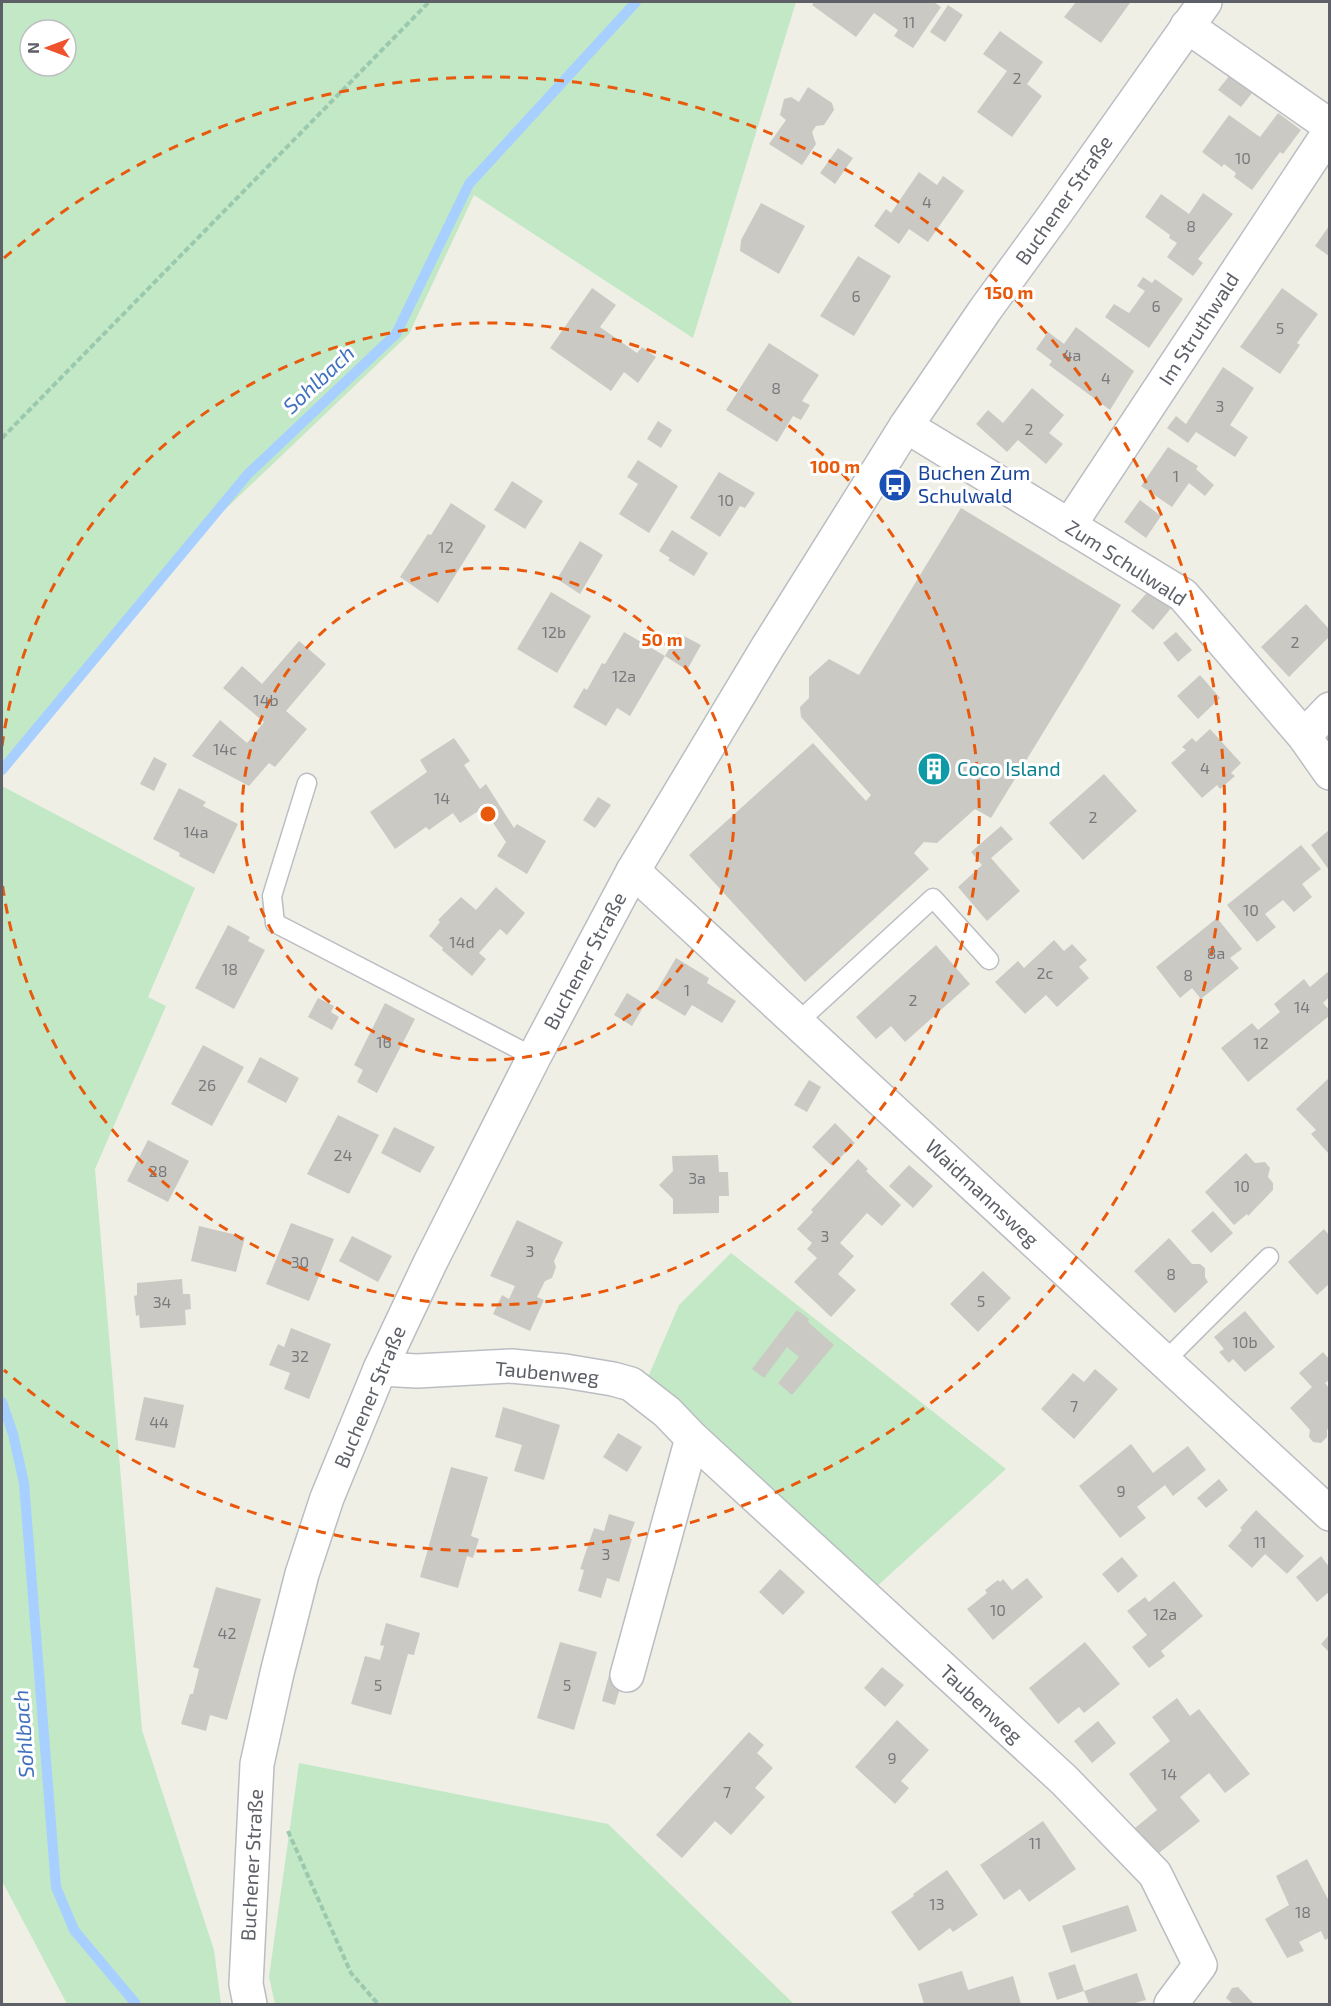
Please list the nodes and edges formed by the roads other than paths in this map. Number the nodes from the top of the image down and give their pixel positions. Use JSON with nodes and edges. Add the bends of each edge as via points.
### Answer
{"nodes":[{"id":1,"x":1196,"y":14,"type":"edge"},
{"id":2,"x":1329,"y":126,"type":"edge"},
{"id":3,"x":1329,"y":131,"type":"edge"},
{"id":4,"x":906,"y":426,"type":"junction"},
{"id":5,"x":1069,"y":526,"type":"junction"},
{"id":6,"x":1329,"y":709,"type":"edge"},
{"id":7,"x":1304,"y":736,"type":"junction"},
{"id":8,"x":1329,"y":773,"type":"edge"},
{"id":9,"x":307,"y":783,"type":"dead end"},
{"id":10,"x":633,"y":871,"type":"junction"},
{"id":11,"x":989,"y":960,"type":"dead end"},
{"id":12,"x":798,"y":1022,"type":"junction"},
{"id":13,"x":534,"y":1057,"type":"junction"},
{"id":14,"x":1269,"y":1257,"type":"dead end"},
{"id":15,"x":1164,"y":1362,"type":"junction"},
{"id":16,"x":380,"y":1369,"type":"junction"},
{"id":17,"x":692,"y":1438,"type":"junction"},
{"id":18,"x":1327,"y":1506,"type":"edge"},
{"id":19,"x":627,"y":1675,"type":"dead end"},
{"id":20,"x":250,"y":2004,"type":"edge"},
{"id":21,"x":1171,"y":2004,"type":"edge"}],
"edges":[{"from":1,"to":2,"type":"street"},
{"from":1,"to":4,"type":"street","name":"Buchener Straße"},
{"from":3,"to":5,"type":"street","name":"Im Struthwald"},
{"from":4,"to":5,"type":"street","name":"Zum Schulwald"},
{"from":4,"to":10,"type":"street","name":"Buchener Straße"},
{"from":5,"to":7,"type":"street","name":"Zum Schulwald","via":[[1183,595]]},
{"from":6,"to":7,"type":"street"},
{"from":7,"to":8,"type":"street","name":"Zum Schulwald"},
{"from":9,"to":13,"type":"lane","via":[[272,896],[275,923]]},
{"from":10,"to":12,"type":"street","name":"Waidmannsweg"},
{"from":10,"to":13,"type":"street","name":"Buchener Straße"},
{"from":11,"to":12,"type":"lane","via":[[933,898]]},
{"from":12,"to":15,"type":"street","name":"Waidmannsweg"},
{"from":13,"to":16,"type":"street","name":"Buchener Straße"},
{"from":14,"to":15,"type":"lane"},
{"from":15,"to":18,"type":"street","name":"Waidmannsweg"},
{"from":16,"to":17,"type":"street","name":"Taubenweg","via":[[511,1366],[613,1379],[631,1384]]},
{"from":16,"to":20,"type":"street","name":"Buchener Straße","via":[[327,1498],[302,1574],[257,1764],[246,1984]]},
{"from":17,"to":19,"type":"street"},
{"from":17,"to":21,"type":"street","name":"Taubenweg","via":[[1064,1780],[1155,1874],[1200,1965]]}]}
